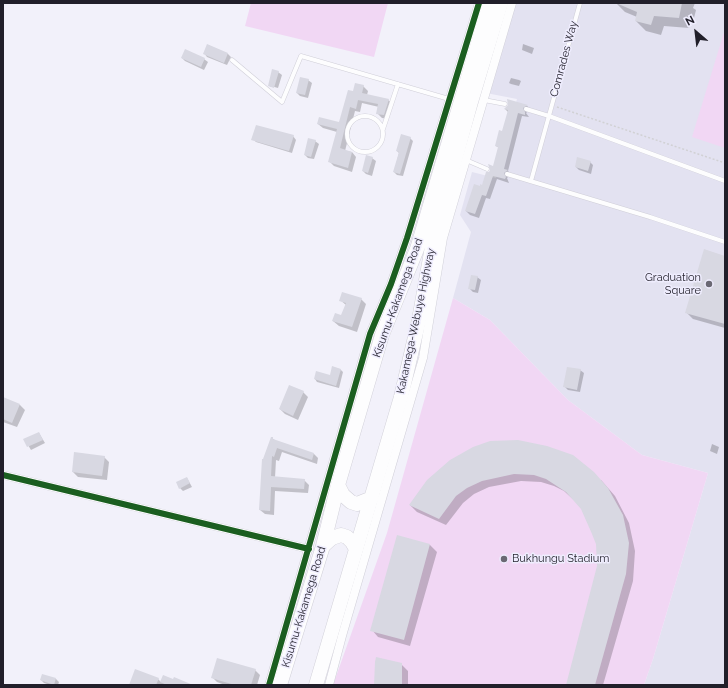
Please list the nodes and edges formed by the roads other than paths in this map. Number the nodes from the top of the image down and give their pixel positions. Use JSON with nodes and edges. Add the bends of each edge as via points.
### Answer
{"nodes":[{"id":1,"x":479,"y":3,"type":"edge"},
{"id":2,"x":490,"y":3,"type":"edge"},
{"id":3,"x":501,"y":3,"type":"edge"},
{"id":4,"x":512,"y":3,"type":"edge"},
{"id":5,"x":580,"y":3,"type":"edge"},
{"id":6,"x":232,"y":60,"type":"dead end"},
{"id":7,"x":398,"y":84,"type":"junction"},
{"id":8,"x":450,"y":100,"type":"junction"},
{"id":9,"x":483,"y":100,"type":"junction"},
{"id":10,"x":505,"y":104,"type":"dead end"},
{"id":11,"x":526,"y":109,"type":"dead end"},
{"id":12,"x":549,"y":116,"type":"junction"},
{"id":13,"x":382,"y":129,"type":"junction"},
{"id":14,"x":466,"y":160,"type":"junction"},
{"id":15,"x":487,"y":169,"type":"dead end"},
{"id":16,"x":507,"y":174,"type":"dead end"},
{"id":17,"x":725,"y":181,"type":"edge"},
{"id":18,"x":531,"y":182,"type":"junction"},
{"id":19,"x":725,"y":242,"type":"edge"},
{"id":20,"x":390,"y":316,"type":"junction"},
{"id":21,"x":373,"y":327,"type":"junction"},
{"id":22,"x":428,"y":327,"type":"junction"},
{"id":23,"x":414,"y":341,"type":"junction"},
{"id":24,"x":3,"y":475,"type":"edge"},
{"id":25,"x":338,"y":484,"type":"junction"},
{"id":26,"x":372,"y":498,"type":"junction"},
{"id":27,"x":323,"y":546,"type":"junction"},
{"id":28,"x":309,"y":549,"type":"junction"},
{"id":29,"x":356,"y":549,"type":"junction"},
{"id":30,"x":269,"y":685,"type":"edge"},
{"id":31,"x":280,"y":685,"type":"edge"},
{"id":32,"x":316,"y":685,"type":"edge"},
{"id":33,"x":329,"y":685,"type":"edge"}],
"edges":[{"from":1,"to":8,"type":"street"},
{"from":2,"to":20,"type":"highway","name":"Kisumu-Kakamega Road","via":[[417,248]]},
{"from":3,"to":23,"type":"highway","name":"Kakamega-Webuye Highway","via":[[434,240]]},
{"from":4,"to":9,"type":"street"},
{"from":5,"to":12,"type":"lane","name":"Comrades Way"},
{"from":6,"to":7,"type":"lane","via":[[282,102],[301,56]]},
{"from":7,"to":8,"type":"lane"},
{"from":7,"to":13,"type":"lane"},
{"from":8,"to":21,"type":"street","via":[[407,238]]},
{"from":9,"to":10,"type":"lane"},
{"from":9,"to":14,"type":"street"},
{"from":11,"to":12,"type":"lane"},
{"from":12,"to":17,"type":"lane"},
{"from":12,"to":18,"type":"lane","name":"Comrades Way"},
{"from":13,"to":13,"type":"lane","via":[[378,121],[370,116],[361,116],[353,120],[348,128],[348,141],[358,150],[371,151],[381,142]]},
{"from":14,"to":15,"type":"lane"},
{"from":14,"to":22,"type":"street","via":[[443,238]]},
{"from":16,"to":18,"type":"lane"},
{"from":18,"to":19,"type":"lane"},
{"from":20,"to":21,"type":"street"},
{"from":20,"to":25,"type":"highway","name":"Kisumu-Kakamega Road","via":[[382,335]]},
{"from":21,"to":28,"type":"street"},
{"from":22,"to":23,"type":"street"},
{"from":22,"to":33,"type":"street","via":[[423,358]]},
{"from":23,"to":26,"type":"highway","name":"Kakamega-Webuye Highway"},
{"from":24,"to":28,"type":"street"},
{"from":25,"to":26,"type":"highway","via":[[343,495],[351,502],[357,504]]},
{"from":25,"to":27,"type":"highway","name":"Kisumu-Kakamega Road"},
{"from":26,"to":29,"type":"highway","name":"Kakamega-Webuye Highway"},
{"from":27,"to":29,"type":"highway","via":[[332,538],[341,535],[347,537]]},
{"from":27,"to":31,"type":"highway","name":"Kisumu-Kakamega Road"},
{"from":28,"to":30,"type":"street"},
{"from":29,"to":32,"type":"highway","name":"Kakamega-Webuye Highway"}]}
